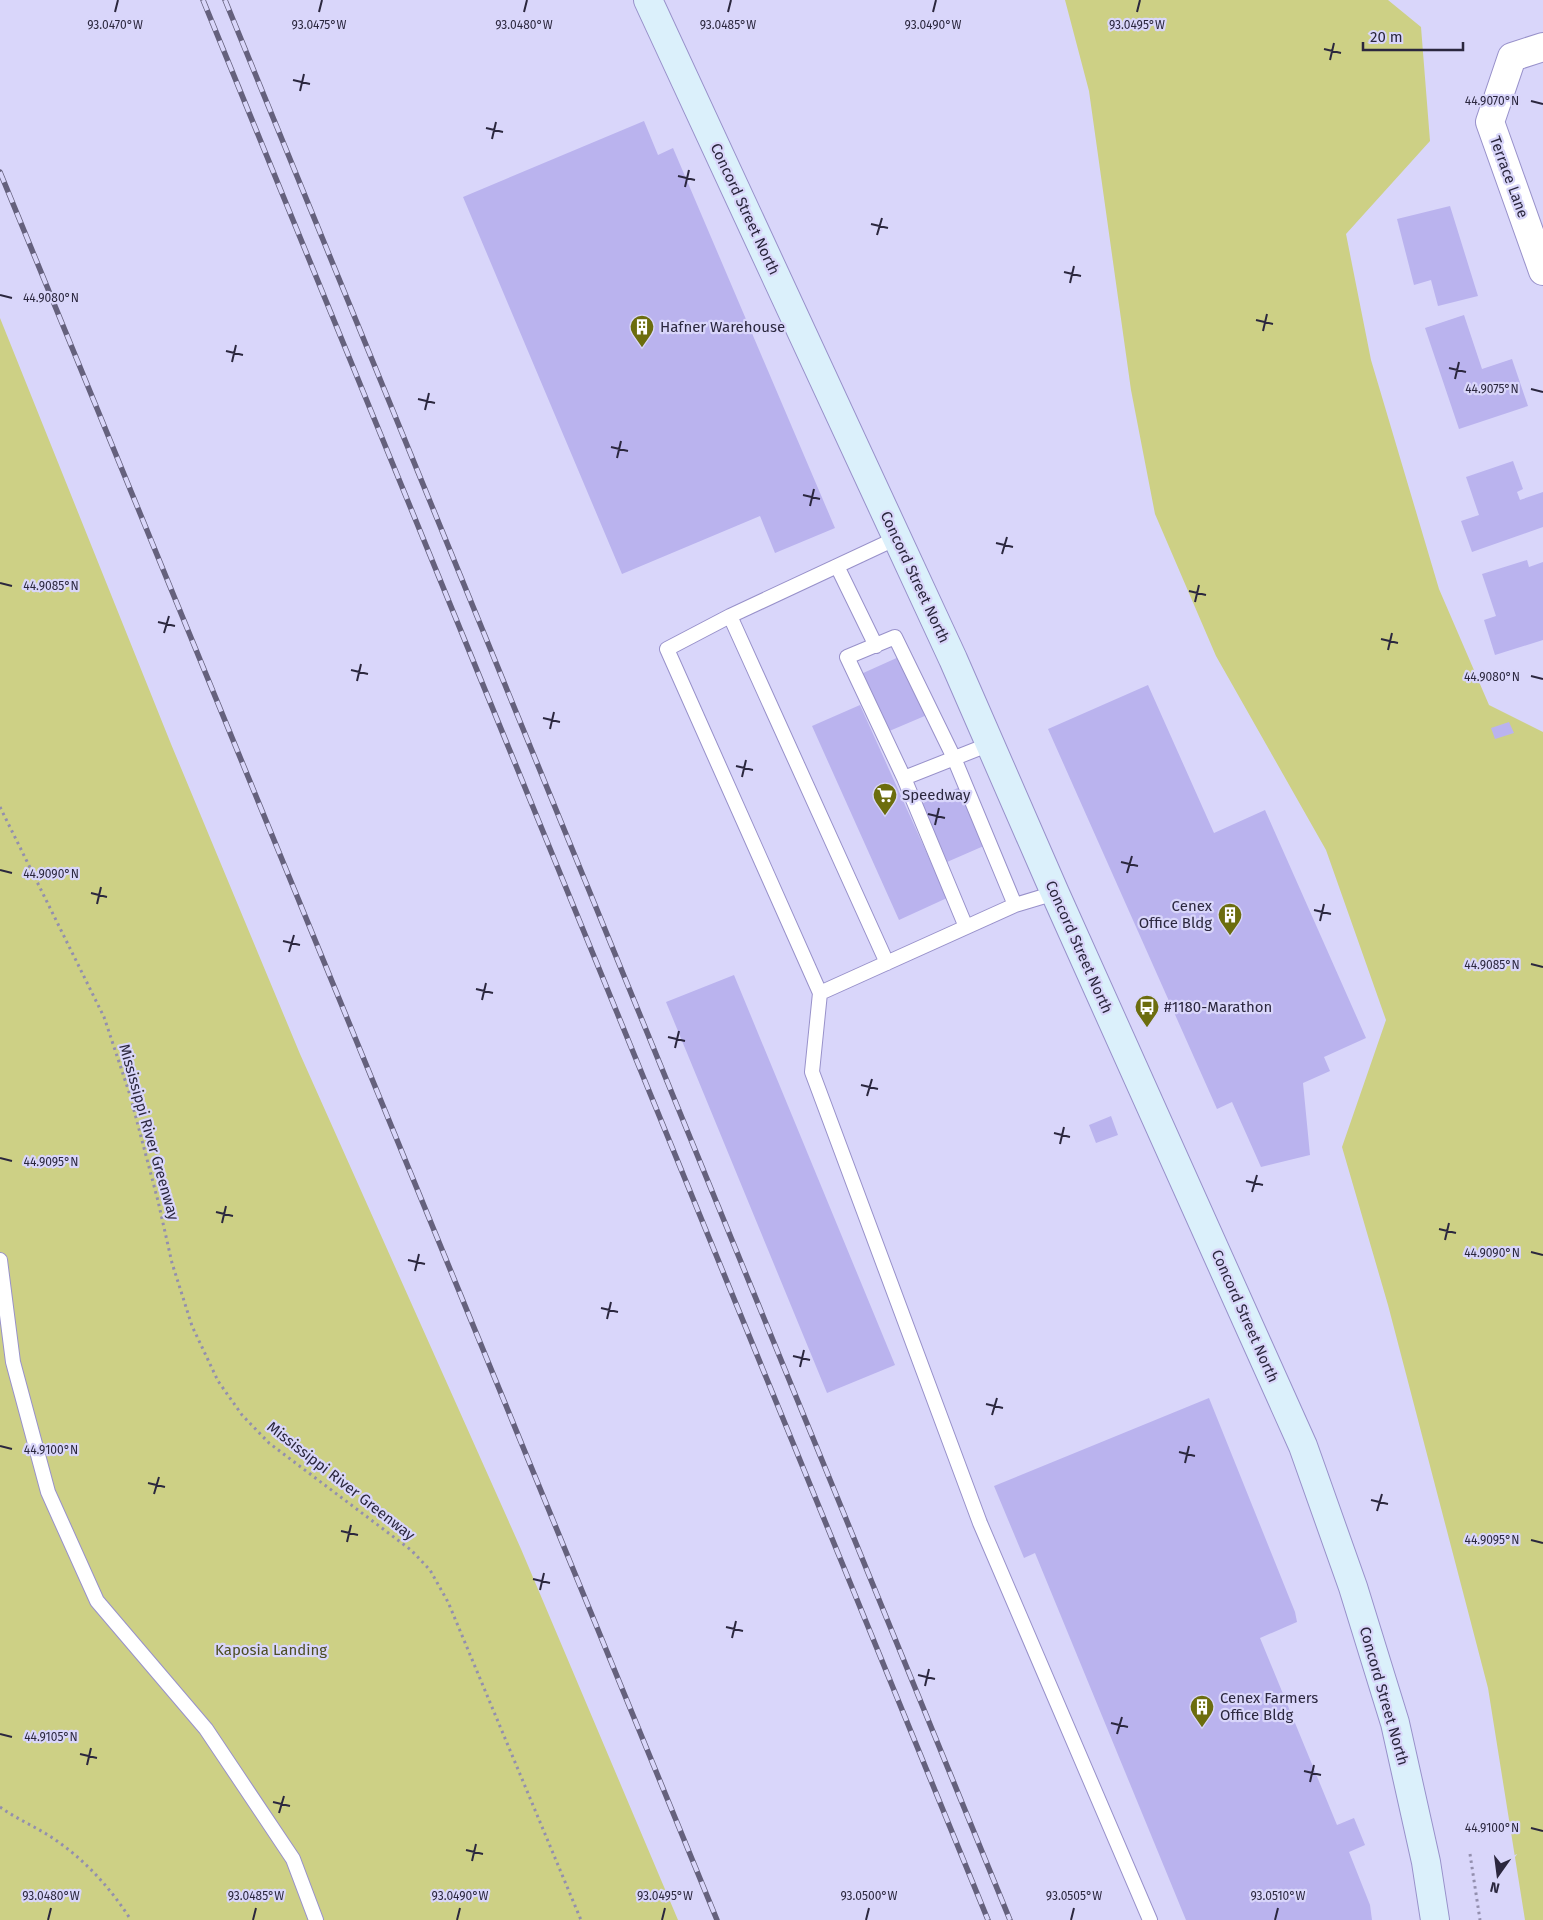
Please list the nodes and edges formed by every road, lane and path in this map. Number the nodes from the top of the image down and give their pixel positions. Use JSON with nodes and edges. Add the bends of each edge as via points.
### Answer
{"nodes":[{"id":1,"x":648,"y":0,"type":"edge"},
{"id":2,"x":1543,"y":47,"type":"edge"},
{"id":3,"x":1543,"y":271,"type":"edge"},
{"id":4,"x":897,"y":538,"type":"junction"},
{"id":5,"x":837,"y":566,"type":"junction"},
{"id":6,"x":730,"y":616,"type":"junction"},
{"id":7,"x":876,"y":646,"type":"junction"},
{"id":8,"x":990,"y":744,"type":"junction"},
{"id":9,"x":954,"y":758,"type":"junction"},
{"id":10,"x":904,"y":778,"type":"junction"},
{"id":11,"x":0,"y":807,"type":"edge"},
{"id":12,"x":1055,"y":893,"type":"junction"},
{"id":13,"x":1015,"y":905,"type":"junction"},
{"id":14,"x":966,"y":927,"type":"junction"},
{"id":15,"x":887,"y":963,"type":"junction"},
{"id":16,"x":820,"y":993,"type":"junction"},
{"id":17,"x":0,"y":1260,"type":"edge"},
{"id":18,"x":0,"y":1807,"type":"edge"},
{"id":19,"x":1470,"y":1854,"type":"dead end"},
{"id":20,"x":130,"y":1920,"type":"edge"},
{"id":21,"x":316,"y":1920,"type":"edge"},
{"id":22,"x":581,"y":1920,"type":"edge"},
{"id":23,"x":1150,"y":1920,"type":"edge"},
{"id":24,"x":1436,"y":1920,"type":"edge"},
{"id":25,"x":1480,"y":1920,"type":"edge"}],
"edges":[{"from":1,"to":4,"type":"main road","name":"Concord Street North"},
{"from":2,"to":3,"type":"street","name":"Terrace Lane","via":[[1512,57],[1490,122]]},
{"from":4,"to":5,"type":"lane"},
{"from":4,"to":8,"type":"main road","name":"Concord Street North"},
{"from":5,"to":6,"type":"lane"},
{"from":5,"to":7,"type":"lane"},
{"from":6,"to":15,"type":"lane"},
{"from":6,"to":16,"type":"lane","via":[[667,649]]},
{"from":7,"to":9,"type":"lane","via":[[895,637]]},
{"from":7,"to":10,"type":"lane","via":[[847,657]]},
{"from":8,"to":9,"type":"lane"},
{"from":8,"to":12,"type":"main road","name":"Concord Street North"},
{"from":9,"to":10,"type":"lane"},
{"from":9,"to":13,"type":"lane"},
{"from":10,"to":14,"type":"lane"},
{"from":11,"to":22,"type":"path","name":"Mississippi River Greenway","via":[[104,1017],[130,1095],[175,1272],[192,1326],[218,1381],[242,1415],[269,1442],[411,1550],[430,1570],[448,1602]]},
{"from":12,"to":13,"type":"lane"},
{"from":12,"to":24,"type":"main road","name":"Concord Street North","via":[[1303,1446],[1353,1587],[1394,1723]]},
{"from":13,"to":14,"type":"lane"},
{"from":14,"to":15,"type":"lane"},
{"from":15,"to":16,"type":"lane"},
{"from":16,"to":23,"type":"lane","via":[[812,1072],[980,1523]]},
{"from":17,"to":21,"type":"lane","via":[[13,1362],[48,1492],[96,1601],[206,1728],[293,1859]]},
{"from":18,"to":20,"type":"path","via":[[56,1840],[88,1866],[117,1897]]},
{"from":19,"to":25,"type":"path"}]}
